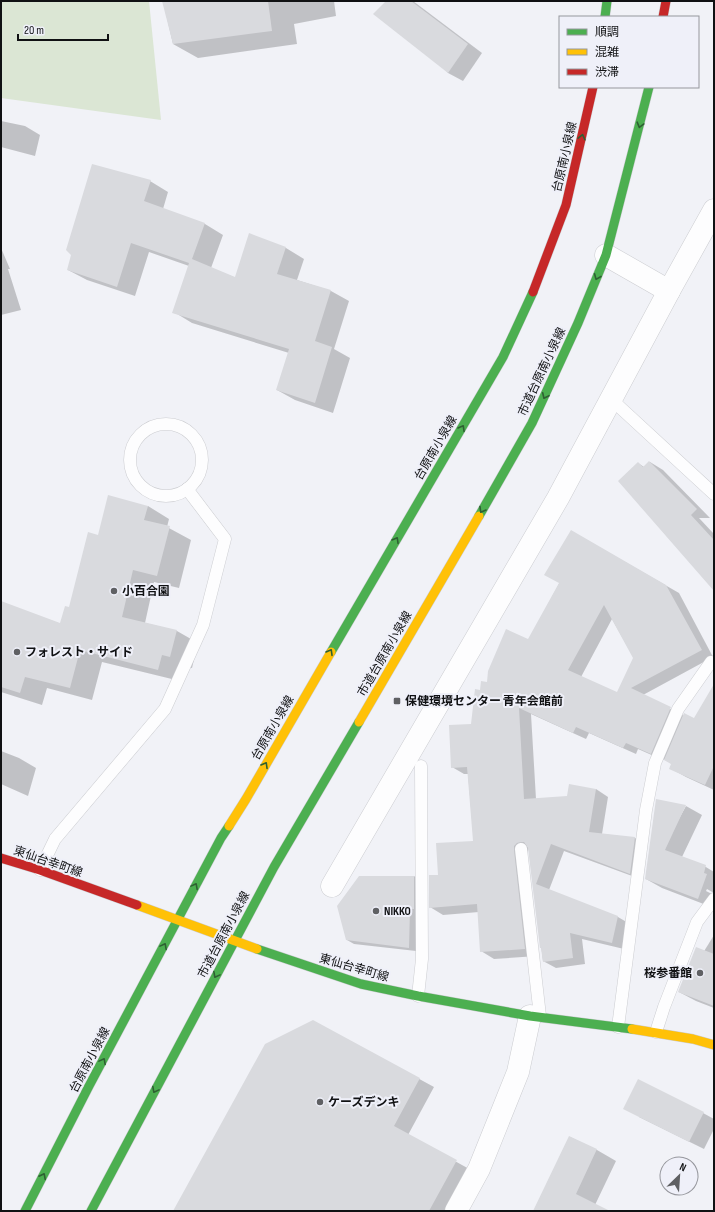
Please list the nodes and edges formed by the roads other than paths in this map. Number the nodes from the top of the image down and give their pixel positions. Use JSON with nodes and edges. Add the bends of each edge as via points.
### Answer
{"nodes":[{"id":1,"x":607,"y":1,"type":"edge"},
{"id":2,"x":666,"y":1,"type":"edge"},
{"id":3,"x":605,"y":16,"type":"edge"},
{"id":4,"x":663,"y":16,"type":"edge"},
{"id":5,"x":593,"y":88,"type":"edge"},
{"id":6,"x":650,"y":88,"type":"edge"},
{"id":7,"x":714,"y":210,"type":"edge"},
{"id":8,"x":606,"y":255,"type":"junction"},
{"id":9,"x":669,"y":291,"type":"junction"},
{"id":10,"x":612,"y":400,"type":"junction"},
{"id":11,"x":187,"y":489,"type":"junction"},
{"id":12,"x":714,"y":494,"type":"edge"},
{"id":13,"x":711,"y":662,"type":"dead end"},
{"id":14,"x":421,"y":766,"type":"dead end"},
{"id":15,"x":520,"y":849,"type":"dead end"},
{"id":16,"x":1,"y":858,"type":"edge"},
{"id":17,"x":40,"y":870,"type":"junction"},
{"id":18,"x":332,"y":886,"type":"dead end"},
{"id":19,"x":714,"y":899,"type":"edge"},
{"id":20,"x":177,"y":921,"type":"junction"},
{"id":21,"x":234,"y":941,"type":"junction"},
{"id":22,"x":418,"y":996,"type":"junction"},
{"id":23,"x":535,"y":1016,"type":"junction"},
{"id":24,"x":618,"y":1027,"type":"junction"},
{"id":25,"x":656,"y":1032,"type":"junction"},
{"id":26,"x":714,"y":1045,"type":"edge"},
{"id":27,"x":25,"y":1211,"type":"edge"},
{"id":28,"x":91,"y":1211,"type":"edge"},
{"id":29,"x":456,"y":1211,"type":"edge"}],
"edges":[{"from":1,"to":3,"type":"street"},
{"from":2,"to":4,"type":"street"},
{"from":20,"to":5,"type":"street","name":"台原南小泉線","one_way":true,"via":[[221,838],[503,357],[538,281],[566,205]]},
{"from":6,"to":8,"type":"street","name":"市道台原南小泉線","one_way":true},
{"from":7,"to":9,"type":"street"},
{"from":8,"to":9,"type":"street"},
{"from":8,"to":21,"type":"street","name":"市道台原南小泉線","one_way":true,"via":[[532,423],[274,867]]},
{"from":9,"to":10,"type":"street"},
{"from":10,"to":12,"type":"lane"},
{"from":10,"to":18,"type":"street","via":[[558,498]]},
{"from":11,"to":11,"type":"lane","via":[[201,469],[202,456],[198,444],[181,427],[170,424],[147,429],[132,447],[131,469],[136,480],[154,494],[166,496]]},
{"from":11,"to":17,"type":"lane","via":[[225,539],[203,624],[165,709],[55,839]]},
{"from":13,"to":24,"type":"lane","via":[[678,710],[655,763],[646,810]]},
{"from":14,"to":22,"type":"lane","via":[[422,958]]},
{"from":15,"to":23,"type":"lane"},
{"from":16,"to":17,"type":"street","name":"東仙台幸町線"},
{"from":17,"to":20,"type":"street","name":"東仙台幸町線"},
{"from":19,"to":25,"type":"lane","via":[[697,922]]},
{"from":20,"to":21,"type":"street","name":"東仙台幸町線"},
{"from":27,"to":20,"type":"street","name":"台原南小泉線","one_way":true},
{"from":21,"to":22,"type":"street","name":"東仙台幸町線","via":[[361,984]]},
{"from":21,"to":28,"type":"street","name":"市道台原南小泉線","one_way":true},
{"from":22,"to":23,"type":"street","name":"東仙台幸町線"},
{"from":23,"to":24,"type":"street","name":"東仙台幸町線"},
{"from":23,"to":29,"type":"street","via":[[518,1072],[479,1169]]},
{"from":24,"to":25,"type":"street","name":"東仙台幸町線"},
{"from":25,"to":26,"type":"street","name":"東仙台幸町線"}]}
